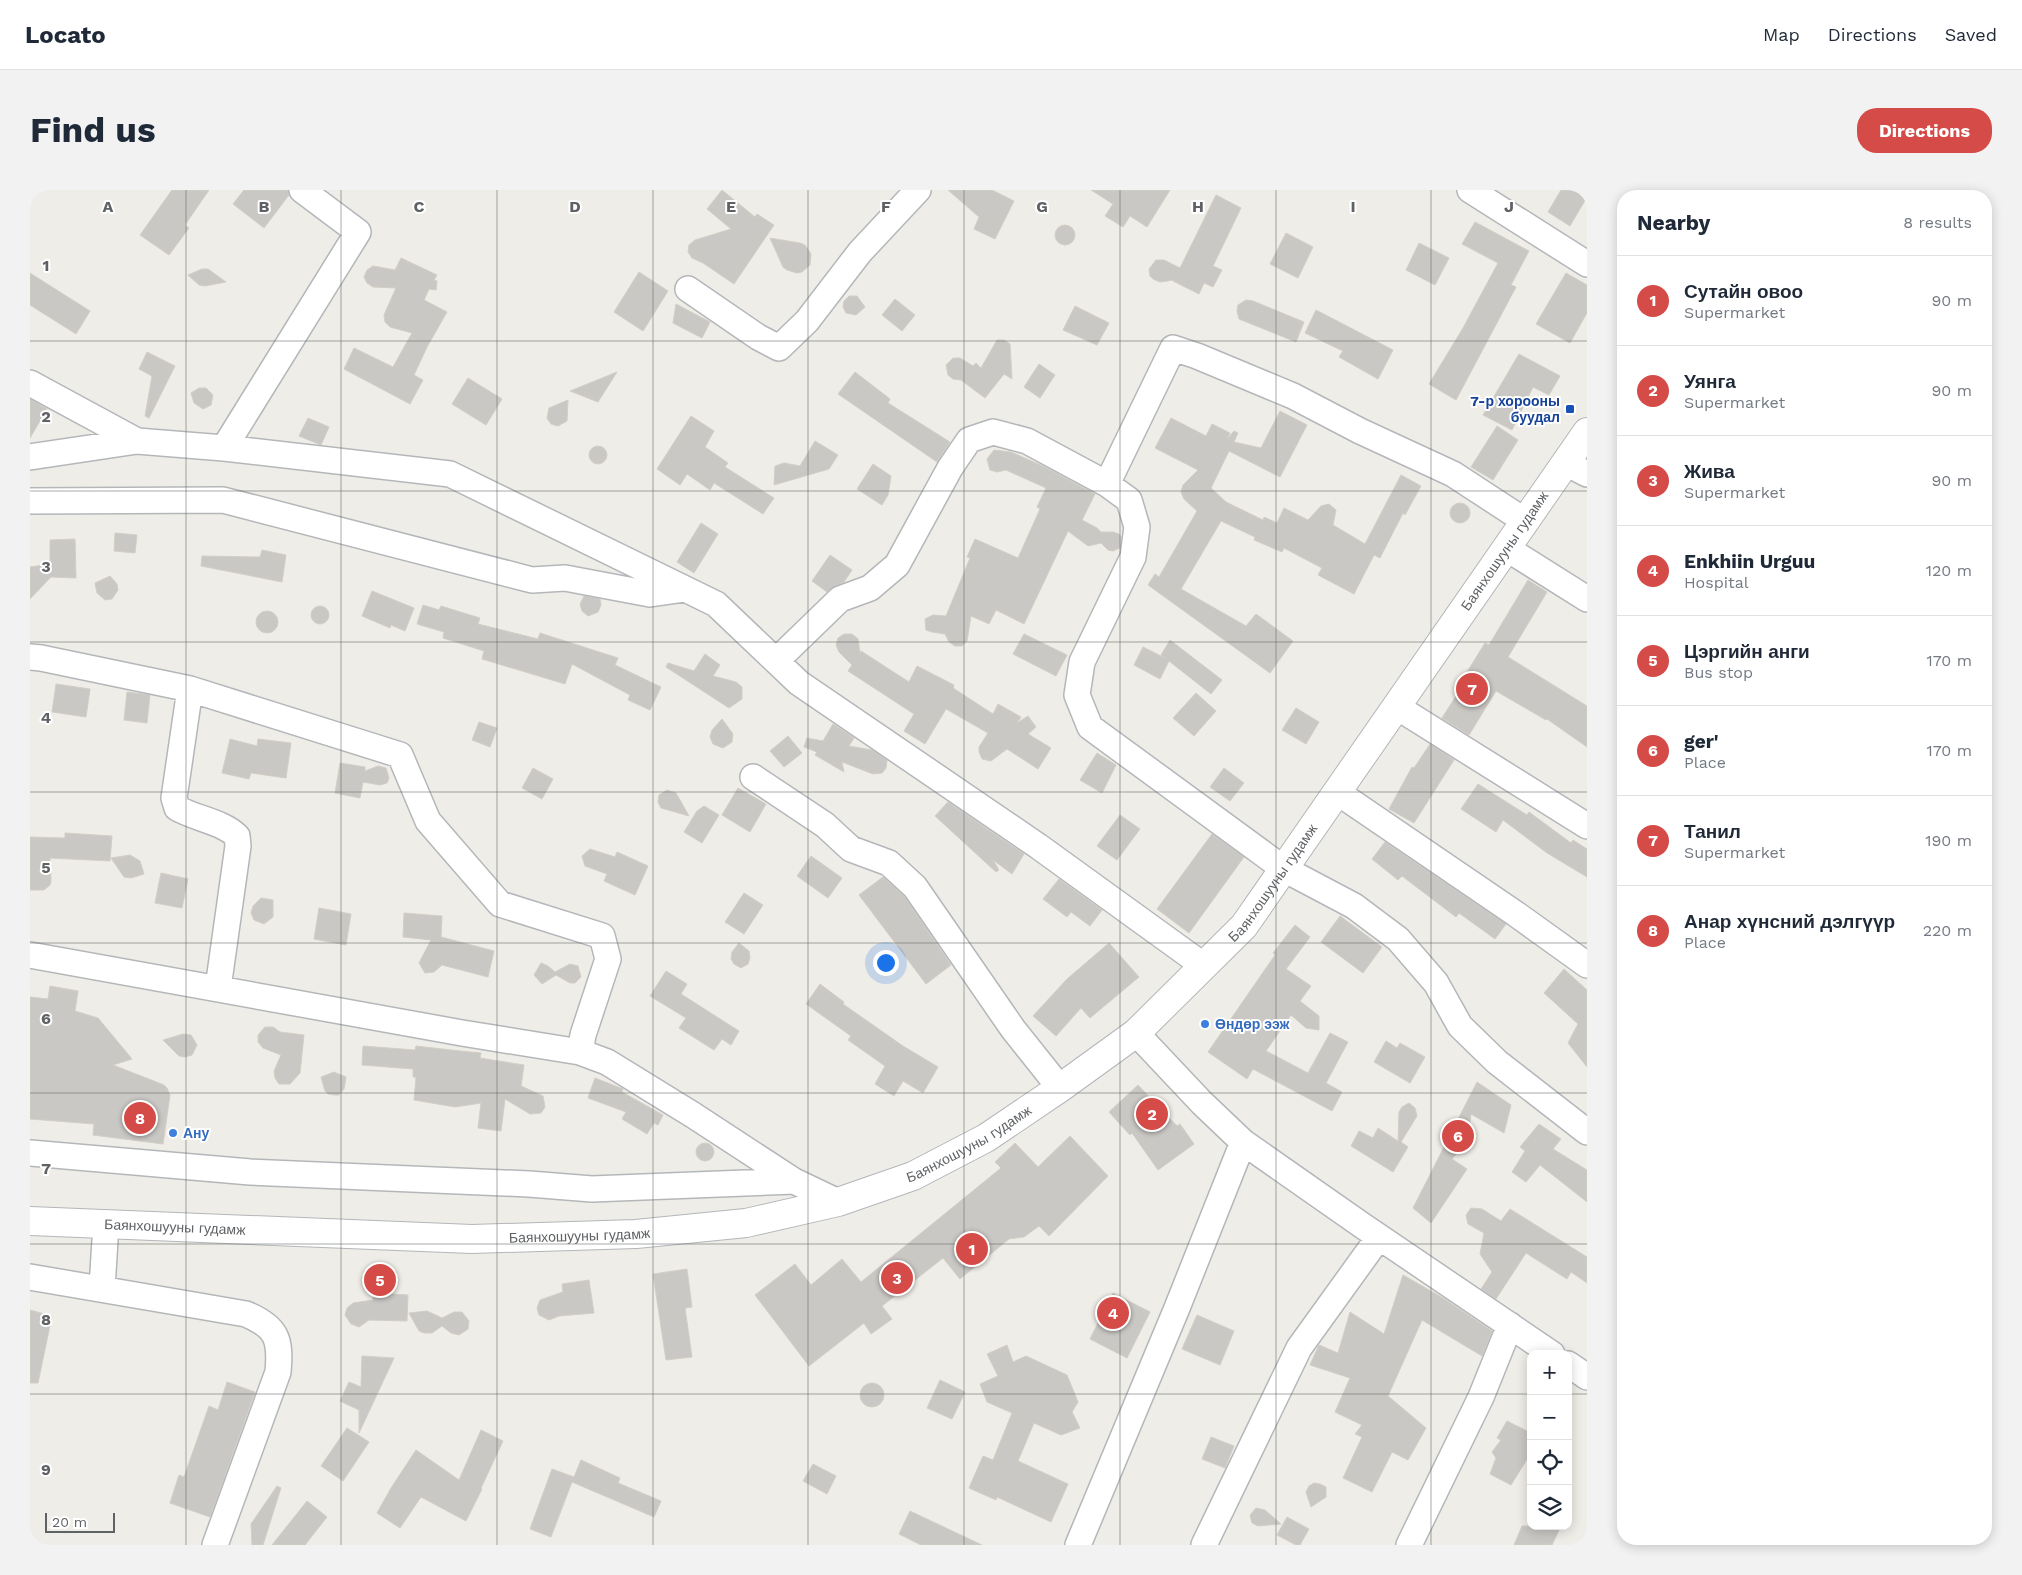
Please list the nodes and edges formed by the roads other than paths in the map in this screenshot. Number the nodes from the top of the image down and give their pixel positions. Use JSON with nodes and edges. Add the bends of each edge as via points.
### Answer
{"nodes":[{"id":1,"x":302,"y":190,"type":"edge"},
{"id":2,"x":918,"y":190,"type":"edge"},
{"id":3,"x":1470,"y":190,"type":"edge"},
{"id":4,"x":1587,"y":264,"type":"edge"},
{"id":5,"x":688,"y":290,"type":"dead end"},
{"id":6,"x":30,"y":382,"type":"edge"},
{"id":7,"x":1587,"y":432,"type":"edge"},
{"id":8,"x":137,"y":441,"type":"junction"},
{"id":9,"x":224,"y":448,"type":"junction"},
{"id":10,"x":30,"y":457,"type":"edge"},
{"id":11,"x":1576,"y":469,"type":"edge"},
{"id":12,"x":1107,"y":484,"type":"junction"},
{"id":13,"x":30,"y":501,"type":"edge"},
{"id":14,"x":1525,"y":521,"type":"junction"},
{"id":15,"x":1506,"y":548,"type":"junction"},
{"id":16,"x":686,"y":589,"type":"junction"},
{"id":17,"x":1587,"y":599,"type":"edge"},
{"id":18,"x":30,"y":657,"type":"edge"},
{"id":19,"x":776,"y":661,"type":"junction"},
{"id":20,"x":190,"y":689,"type":"junction"},
{"id":21,"x":1396,"y":706,"type":"junction"},
{"id":22,"x":753,"y":777,"type":"dead end"},
{"id":23,"x":1337,"y":792,"type":"junction"},
{"id":24,"x":1587,"y":826,"type":"edge"},
{"id":25,"x":1284,"y":869,"type":"junction"},
{"id":26,"x":30,"y":955,"type":"edge"},
{"id":27,"x":1587,"y":964,"type":"edge"},
{"id":28,"x":1204,"y":966,"type":"junction"},
{"id":29,"x":218,"y":988,"type":"junction"},
{"id":30,"x":1136,"y":1033,"type":"junction"},
{"id":31,"x":580,"y":1052,"type":"junction"},
{"id":32,"x":1060,"y":1088,"type":"junction"},
{"id":33,"x":1587,"y":1132,"type":"edge"},
{"id":34,"x":1242,"y":1142,"type":"junction"},
{"id":35,"x":30,"y":1153,"type":"edge"},
{"id":36,"x":794,"y":1181,"type":"junction"},
{"id":37,"x":838,"y":1202,"type":"junction"},
{"id":38,"x":30,"y":1221,"type":"edge"},
{"id":39,"x":106,"y":1224,"type":"junction"},
{"id":40,"x":1379,"y":1237,"type":"junction"},
{"id":41,"x":30,"y":1277,"type":"edge"},
{"id":42,"x":102,"y":1288,"type":"junction"},
{"id":43,"x":1510,"y":1325,"type":"junction"},
{"id":44,"x":1546,"y":1350,"type":"edge"},
{"id":45,"x":1572,"y":1367,"type":"edge"},
{"id":46,"x":1587,"y":1377,"type":"edge"},
{"id":47,"x":215,"y":1545,"type":"edge"},
{"id":48,"x":1078,"y":1545,"type":"edge"},
{"id":49,"x":1204,"y":1545,"type":"edge"},
{"id":50,"x":1409,"y":1545,"type":"edge"}],
"edges":[{"from":1,"to":9,"type":"street","via":[[358,232]]},
{"from":2,"to":5,"type":"street","via":[[860,252],[807,321],[779,348]]},
{"from":3,"to":4,"type":"street"},
{"from":6,"to":8,"type":"street"},
{"from":7,"to":11,"type":"main road","name":"Баянхошууны гудамж"},
{"from":8,"to":9,"type":"street"},
{"from":8,"to":10,"type":"street"},
{"from":9,"to":16,"type":"street","via":[[450,474]]},
{"from":11,"to":14,"type":"main road","name":"Баянхошууны гудамж"},
{"from":12,"to":14,"type":"street","via":[[1172,348],[1293,396],[1452,474]]},
{"from":12,"to":19,"type":"street","via":[[1027,441],[994,432],[969,440],[897,565],[870,588],[840,599]]},
{"from":12,"to":25,"type":"street","via":[[1129,500],[1137,528],[1133,557],[1082,662],[1077,695],[1090,727]]},
{"from":13,"to":16,"type":"street","via":[[223,500],[532,580],[566,578],[650,594]]},
{"from":14,"to":15,"type":"main road","name":"Баянхошууны гудамж"},
{"from":15,"to":17,"type":"street"},
{"from":15,"to":21,"type":"main road","name":"Баянхошууны гудамж"},
{"from":16,"to":19,"type":"street","via":[[716,604]]},
{"from":18,"to":20,"type":"street"},
{"from":19,"to":28,"type":"street","via":[[799,683],[1038,846]]},
{"from":20,"to":29,"type":"street","via":[[174,798],[177,808],[228,828],[237,836]]},
{"from":20,"to":31,"type":"street","via":[[400,755],[428,821],[500,904],[602,936],[608,959]]},
{"from":21,"to":23,"type":"main road","name":"Баянхошууны гудамж"},
{"from":21,"to":24,"type":"street"},
{"from":22,"to":32,"type":"street","via":[[825,825],[851,850],[889,863],[915,887],[1013,1030]]},
{"from":23,"to":25,"type":"main road","name":"Баянхошууны гудамж"},
{"from":23,"to":27,"type":"street"},
{"from":25,"to":28,"type":"main road","name":"Баянхошууны гудамж","via":[[1244,926]]},
{"from":25,"to":33,"type":"street","via":[[1354,906],[1398,939],[1436,982],[1460,1026],[1497,1062]]},
{"from":26,"to":29,"type":"street"},
{"from":28,"to":30,"type":"main road","name":"Баянхошууны гудамж"},
{"from":29,"to":31,"type":"street","via":[[462,1034]]},
{"from":30,"to":32,"type":"main road","name":"Баянхошууны гудамж"},
{"from":30,"to":34,"type":"street"},
{"from":31,"to":36,"type":"street","via":[[607,1062]]},
{"from":32,"to":37,"type":"main road","name":"Баянхошууны гудамж","via":[[986,1138],[913,1176]]},
{"from":34,"to":40,"type":"street"},
{"from":34,"to":48,"type":"street"},
{"from":35,"to":36,"type":"street","via":[[250,1172],[592,1189]]},
{"from":36,"to":37,"type":"street"},
{"from":37,"to":39,"type":"main road","name":"Баянхошууны гудамж","via":[[746,1223],[636,1234],[472,1239]]},
{"from":38,"to":39,"type":"main road","name":"Баянхошууны гудамж"},
{"from":39,"to":42,"type":"street"},
{"from":40,"to":43,"type":"street"},
{"from":40,"to":49,"type":"street","via":[[1298,1348]]},
{"from":41,"to":42,"type":"street"},
{"from":42,"to":47,"type":"street","via":[[246,1314],[262,1320],[272,1329],[278,1343],[278,1372]]},
{"from":43,"to":44,"type":"street"},
{"from":43,"to":50,"type":"street","via":[[1481,1397]]},
{"from":45,"to":46,"type":"street"}]}
